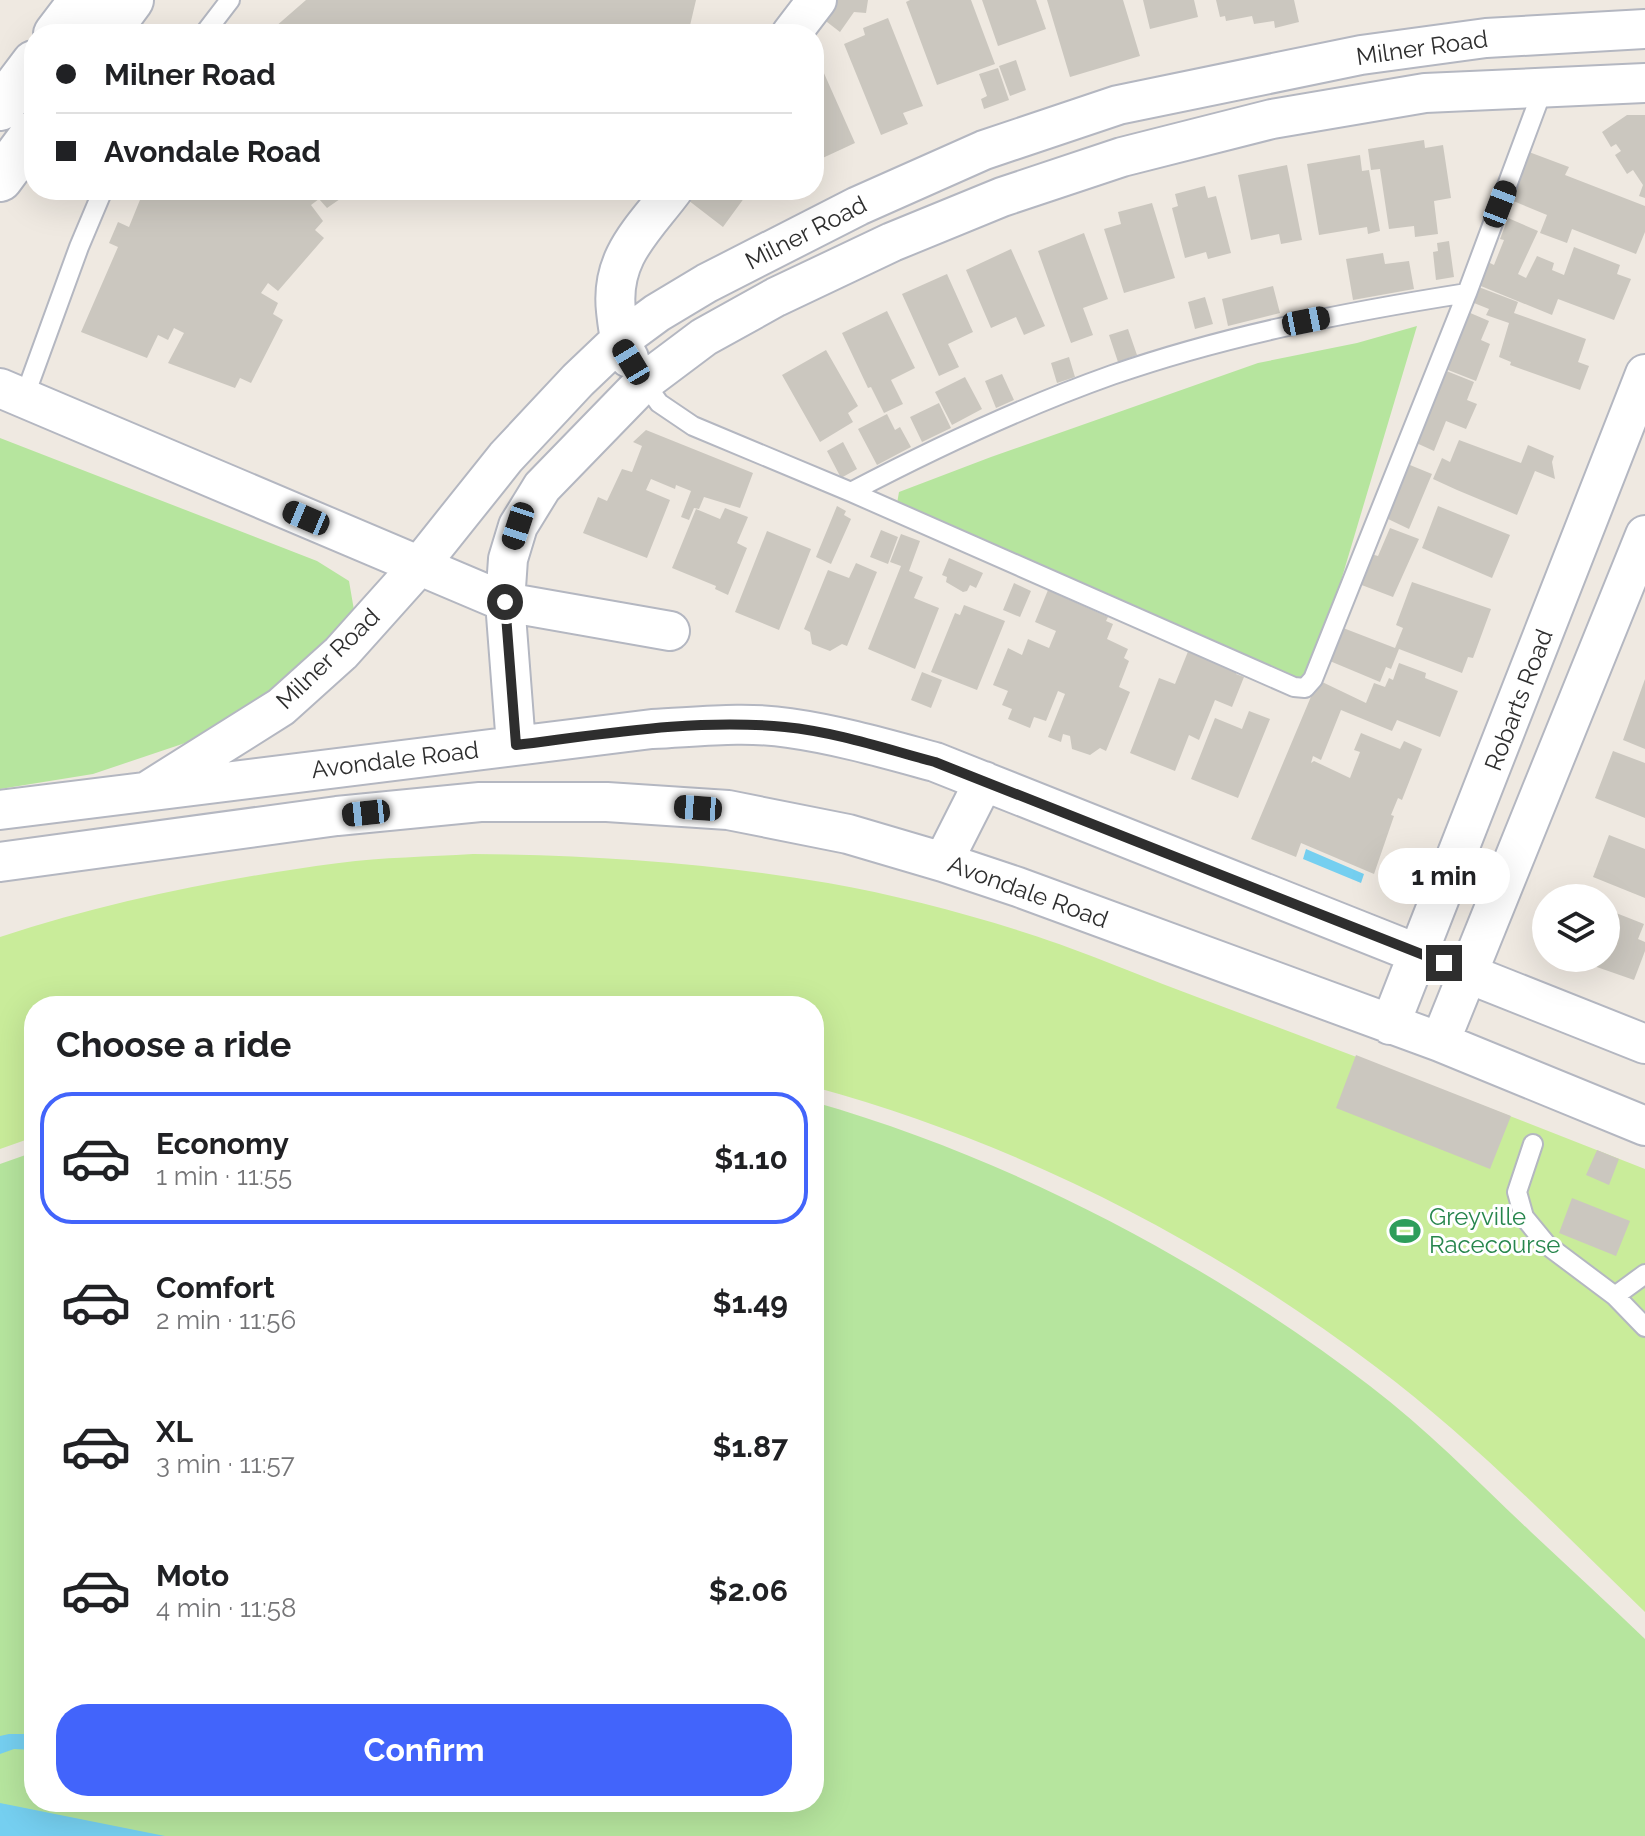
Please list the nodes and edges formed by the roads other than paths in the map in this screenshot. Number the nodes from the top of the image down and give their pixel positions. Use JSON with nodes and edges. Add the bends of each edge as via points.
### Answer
{"nodes":[{"id":1,"x":82,"y":0,"type":"edge"},
{"id":2,"x":131,"y":0,"type":"edge"},
{"id":3,"x":230,"y":0,"type":"edge"},
{"id":4,"x":817,"y":0,"type":"edge"},
{"id":5,"x":64,"y":24,"type":"edge"},
{"id":6,"x":113,"y":24,"type":"edge"},
{"id":7,"x":212,"y":24,"type":"edge"},
{"id":8,"x":799,"y":24,"type":"edge"},
{"id":9,"x":1645,"y":29,"type":"edge"},
{"id":10,"x":1486,"y":38,"type":"junction"},
{"id":11,"x":24,"y":76,"type":"edge"},
{"id":12,"x":1645,"y":83,"type":"edge"},
{"id":13,"x":1544,"y":86,"type":"junction"},
{"id":14,"x":1491,"y":90,"type":"junction"},
{"id":15,"x":1122,"y":104,"type":"junction"},
{"id":16,"x":0,"y":108,"type":"edge"},
{"id":17,"x":24,"y":147,"type":"edge"},
{"id":18,"x":984,"y":150,"type":"junction"},
{"id":19,"x":1135,"y":154,"type":"junction"},
{"id":20,"x":0,"y":179,"type":"edge"},
{"id":21,"x":1002,"y":197,"type":"junction"},
{"id":22,"x":99,"y":200,"type":"edge"},
{"id":23,"x":665,"y":200,"type":"edge"},
{"id":24,"x":1467,"y":293,"type":"junction"},
{"id":25,"x":619,"y":341,"type":"junction"},
{"id":26,"x":1645,"y":374,"type":"edge"},
{"id":27,"x":644,"y":382,"type":"junction"},
{"id":28,"x":12,"y":393,"type":"edge"},
{"id":29,"x":1630,"y":460,"type":"edge"},
{"id":30,"x":851,"y":492,"type":"junction"},
{"id":31,"x":1645,"y":535,"type":"edge"},
{"id":32,"x":419,"y":566,"type":"junction"},
{"id":33,"x":505,"y":602,"type":"junction"},
{"id":34,"x":670,"y":631,"type":"dead end"},
{"id":35,"x":516,"y":745,"type":"junction"},
{"id":36,"x":984,"y":781,"type":"junction"},
{"id":37,"x":149,"y":790,"type":"junction"},
{"id":38,"x":0,"y":810,"type":"edge"},
{"id":39,"x":0,"y":862,"type":"edge"},
{"id":40,"x":943,"y":862,"type":"junction"},
{"id":41,"x":1420,"y":953,"type":"junction"},
{"id":42,"x":1468,"y":973,"type":"junction"},
{"id":43,"x":1390,"y":1025,"type":"junction"},
{"id":44,"x":1440,"y":1042,"type":"junction"},
{"id":45,"x":1645,"y":1044,"type":"edge"},
{"id":46,"x":1645,"y":1126,"type":"edge"},
{"id":47,"x":1533,"y":1144,"type":"dead end"},
{"id":48,"x":1645,"y":1274,"type":"edge"},
{"id":49,"x":1615,"y":1296,"type":"junction"},
{"id":50,"x":1645,"y":1327,"type":"edge"}],
"edges":[{"from":1,"to":5,"type":"main road"},
{"from":2,"to":6,"type":"main road"},
{"from":3,"to":7,"type":"lane"},
{"from":4,"to":8,"type":"street"},
{"from":9,"to":10,"type":"street","name":"Milner Road"},
{"from":10,"to":14,"type":"street"},
{"from":10,"to":15,"type":"street","name":"Milner Road","via":[[1361,55]]},
{"from":11,"to":16,"type":"main road"},
{"from":12,"to":13,"type":"street","name":"Milner Road"},
{"from":13,"to":14,"type":"street","name":"Milner Road"},
{"from":13,"to":24,"type":"lane"},
{"from":14,"to":19,"type":"street","name":"Milner Road","via":[[1425,93],[1272,119]]},
{"from":15,"to":18,"type":"street","name":"Milner Road"},
{"from":15,"to":19,"type":"street"},
{"from":17,"to":20,"type":"main road"},
{"from":18,"to":21,"type":"street"},
{"from":18,"to":25,"type":"street","name":"Milner Road","via":[[858,206],[707,283]]},
{"from":19,"to":21,"type":"street","name":"Milner Road"},
{"from":21,"to":27,"type":"street","name":"Milner Road","via":[[776,297],[704,337]]},
{"from":22,"to":28,"type":"lane"},
{"from":23,"to":25,"type":"street","via":[[617,272]]},
{"from":24,"to":30,"type":"lane","via":[[1306,321],[1112,375],[1014,414]]},
{"from":24,"to":30,"type":"lane","via":[[1305,688]]},
{"from":25,"to":27,"type":"street"},
{"from":25,"to":32,"type":"street","name":"Milner Road","via":[[506,457]]},
{"from":26,"to":29,"type":"street","name":"Robarts Road"},
{"from":27,"to":30,"type":"lane","via":[[659,403],[693,426]]},
{"from":27,"to":33,"type":"street","name":"Milner Road","via":[[542,487],[518,526],[508,559]]},
{"from":28,"to":32,"type":"street"},
{"from":29,"to":41,"type":"street","name":"Robarts Road"},
{"from":31,"to":42,"type":"street"},
{"from":32,"to":33,"type":"street"},
{"from":32,"to":37,"type":"street","name":"Milner Road","via":[[341,653],[281,707]]},
{"from":33,"to":34,"type":"street"},
{"from":33,"to":35,"type":"street","name":"Milner Road"},
{"from":35,"to":36,"type":"street","name":"Avondale Road","via":[[652,729],[786,727],[866,743]]},
{"from":35,"to":37,"type":"street","name":"Avondale Road"},
{"from":36,"to":40,"type":"street"},
{"from":36,"to":41,"type":"street","name":"Avondale Road"},
{"from":37,"to":38,"type":"street","name":"Avondale Road"},
{"from":39,"to":40,"type":"street","name":"Avondale Road","via":[[480,802],[607,802],[728,810],[848,834]]},
{"from":40,"to":43,"type":"street","name":"Avondale Road"},
{"from":41,"to":42,"type":"street","name":"Avondale Road"},
{"from":41,"to":43,"type":"street","name":"Robarts Road"},
{"from":42,"to":44,"type":"street"},
{"from":42,"to":45,"type":"street","name":"Avondale Road"},
{"from":43,"to":44,"type":"street","name":"Avondale Road"},
{"from":44,"to":46,"type":"street","name":"Avondale Road"},
{"from":47,"to":49,"type":"lane","via":[[1517,1192],[1524,1217],[1547,1245]]},
{"from":48,"to":49,"type":"lane"},
{"from":49,"to":50,"type":"lane"}]}
